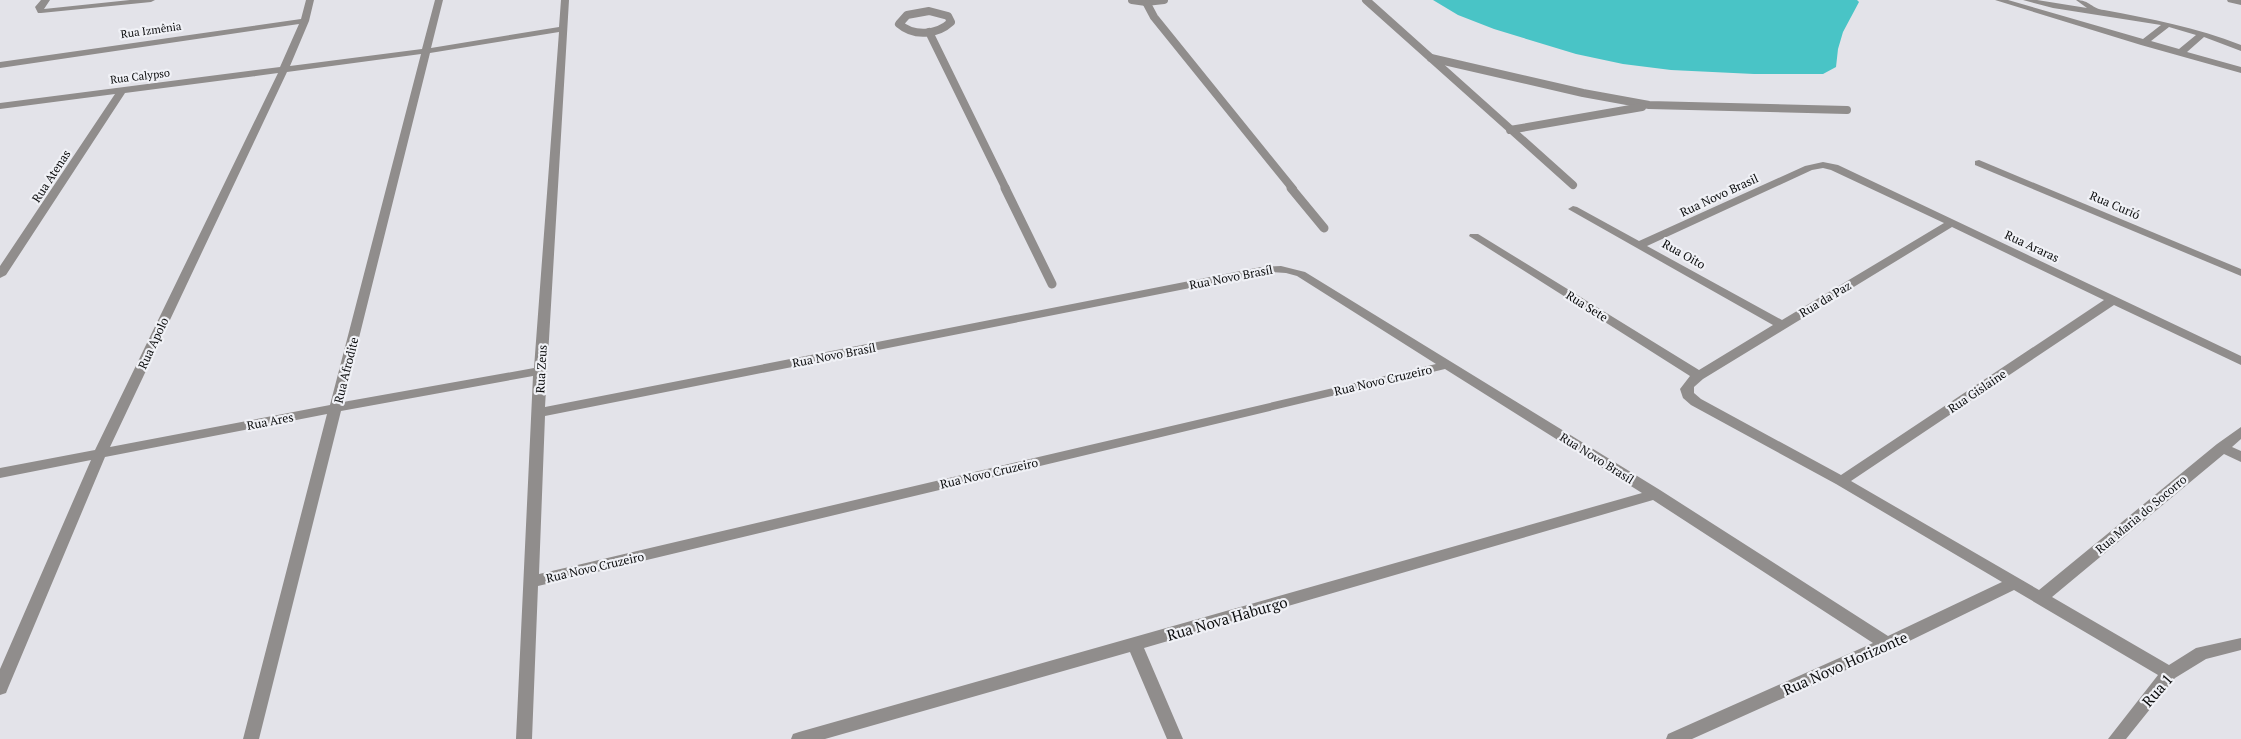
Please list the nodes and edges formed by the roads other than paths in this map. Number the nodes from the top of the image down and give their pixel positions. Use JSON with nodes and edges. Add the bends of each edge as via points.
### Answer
{"nodes":[{"id":1,"x":46,"y":0,"type":"edge"},
{"id":2,"x":151,"y":0,"type":"edge"},
{"id":3,"x":310,"y":0,"type":"edge"},
{"id":4,"x":439,"y":0,"type":"edge"},
{"id":5,"x":565,"y":0,"type":"edge"},
{"id":6,"x":1132,"y":0,"type":"edge"},
{"id":7,"x":1164,"y":0,"type":"edge"},
{"id":8,"x":1366,"y":0,"type":"edge"},
{"id":9,"x":1999,"y":0,"type":"edge"},
{"id":10,"x":2027,"y":0,"type":"edge"},
{"id":11,"x":2057,"y":0,"type":"edge"},
{"id":12,"x":2080,"y":0,"type":"edge"},
{"id":13,"x":2231,"y":0,"type":"edge"},
{"id":14,"x":1146,"y":2,"type":"junction"},
{"id":15,"x":2038,"y":3,"type":"junction"},
{"id":16,"x":2241,"y":3,"type":"edge"},
{"id":17,"x":2100,"y":13,"type":"junction"},
{"id":18,"x":305,"y":20,"type":"junction"},
{"id":19,"x":2168,"y":24,"type":"junction"},
{"id":20,"x":564,"y":29,"type":"junction"},
{"id":21,"x":929,"y":32,"type":"junction"},
{"id":22,"x":2202,"y":34,"type":"junction"},
{"id":23,"x":2144,"y":43,"type":"junction"},
{"id":24,"x":2241,"y":48,"type":"edge"},
{"id":25,"x":427,"y":51,"type":"junction"},
{"id":26,"x":2180,"y":53,"type":"junction"},
{"id":27,"x":1431,"y":58,"type":"junction"},
{"id":28,"x":0,"y":65,"type":"edge"},
{"id":29,"x":284,"y":69,"type":"junction"},
{"id":30,"x":2241,"y":70,"type":"edge"},
{"id":31,"x":122,"y":90,"type":"junction"},
{"id":32,"x":1649,"y":105,"type":"junction"},
{"id":33,"x":0,"y":106,"type":"edge"},
{"id":34,"x":1847,"y":110,"type":"dead end"},
{"id":35,"x":1510,"y":130,"type":"junction"},
{"id":36,"x":1979,"y":163,"type":"dead end"},
{"id":37,"x":1809,"y":168,"type":"joint"},
{"id":38,"x":1573,"y":185,"type":"dead end"},
{"id":39,"x":1573,"y":209,"type":"dead end"},
{"id":40,"x":1952,"y":223,"type":"junction"},
{"id":41,"x":1324,"y":228,"type":"dead end"},
{"id":42,"x":1474,"y":236,"type":"dead end"},
{"id":43,"x":1640,"y":245,"type":"junction"},
{"id":44,"x":2241,"y":273,"type":"edge"},
{"id":45,"x":0,"y":275,"type":"edge"},
{"id":46,"x":1052,"y":284,"type":"dead end"},
{"id":47,"x":2114,"y":300,"type":"junction"},
{"id":48,"x":1782,"y":325,"type":"junction"},
{"id":49,"x":2241,"y":360,"type":"edge"},
{"id":50,"x":1447,"y":365,"type":"junction"},
{"id":51,"x":540,"y":372,"type":"junction"},
{"id":52,"x":1700,"y":376,"type":"junction"},
{"id":53,"x":336,"y":408,"type":"junction"},
{"id":54,"x":539,"y":413,"type":"junction"},
{"id":55,"x":2241,"y":432,"type":"edge"},
{"id":56,"x":2222,"y":447,"type":"junction"},
{"id":57,"x":100,"y":454,"type":"junction"},
{"id":58,"x":2241,"y":457,"type":"edge"},
{"id":59,"x":0,"y":473,"type":"edge"},
{"id":60,"x":1841,"y":481,"type":"junction"},
{"id":61,"x":1655,"y":494,"type":"junction"},
{"id":62,"x":531,"y":582,"type":"junction"},
{"id":63,"x":2014,"y":583,"type":"junction"},
{"id":64,"x":2041,"y":597,"type":"junction"},
{"id":65,"x":1135,"y":644,"type":"junction"},
{"id":66,"x":1887,"y":644,"type":"junction"},
{"id":67,"x":2238,"y":644,"type":"edge"},
{"id":68,"x":2169,"y":673,"type":"junction"},
{"id":69,"x":0,"y":688,"type":"edge"},
{"id":70,"x":251,"y":739,"type":"edge"},
{"id":71,"x":524,"y":739,"type":"edge"},
{"id":72,"x":798,"y":739,"type":"edge"},
{"id":73,"x":1175,"y":739,"type":"edge"},
{"id":74,"x":1674,"y":739,"type":"edge"},
{"id":75,"x":2116,"y":739,"type":"edge"}],
"edges":[{"from":1,"to":2,"type":"street","via":[[40,11]]},
{"from":3,"to":18,"type":"street","name":"Rua Apolo"},
{"from":4,"to":25,"type":"street","name":"Rua Afrodite"},
{"from":5,"to":20,"type":"street","name":"Rua Zeus"},
{"from":6,"to":14,"type":"lane"},
{"from":7,"to":14,"type":"lane"},
{"from":8,"to":27,"type":"lane"},
{"from":9,"to":23,"type":"street"},
{"from":10,"to":15,"type":"street"},
{"from":11,"to":15,"type":"street"},
{"from":12,"to":17,"type":"street"},
{"from":13,"to":16,"type":"street"},
{"from":14,"to":41,"type":"lane","via":[[1160,24]]},
{"from":15,"to":17,"type":"street"},
{"from":17,"to":19,"type":"street"},
{"from":18,"to":28,"type":"street","name":"Rua Izmênia"},
{"from":18,"to":29,"type":"street","name":"Rua Apolo"},
{"from":19,"to":22,"type":"street"},
{"from":19,"to":23,"type":"street"},
{"from":20,"to":25,"type":"street","name":"Rua Calypso"},
{"from":20,"to":51,"type":"street","name":"Rua Zeus"},
{"from":21,"to":21,"type":"lane","via":[[944,28],[951,22],[950,18],[943,13],[929,11],[907,15],[899,24],[906,30]]},
{"from":21,"to":46,"type":"lane"},
{"from":22,"to":24,"type":"street"},
{"from":22,"to":26,"type":"street"},
{"from":23,"to":26,"type":"street"},
{"from":25,"to":29,"type":"street","name":"Rua Calypso"},
{"from":25,"to":53,"type":"street","name":"Rua Afrodite"},
{"from":26,"to":30,"type":"street"},
{"from":27,"to":32,"type":"lane"},
{"from":27,"to":35,"type":"lane"},
{"from":29,"to":31,"type":"street","name":"Rua Calypso"},
{"from":29,"to":57,"type":"street","name":"Rua Apolo"},
{"from":31,"to":33,"type":"street","name":"Rua Calypso"},
{"from":31,"to":45,"type":"street","name":"Rua Atenas"},
{"from":32,"to":34,"type":"lane"},
{"from":32,"to":35,"type":"lane"},
{"from":35,"to":38,"type":"lane"},
{"from":36,"to":44,"type":"street","name":"Rua Curió"},
{"from":37,"to":40,"type":"street","name":"Rua Araras","via":[[1834,167]]},
{"from":37,"to":43,"type":"street","name":"Rua Novo Brasil"},
{"from":39,"to":43,"type":"street","name":"Rua Oito"},
{"from":40,"to":47,"type":"street","name":"Rua Araras"},
{"from":40,"to":48,"type":"street","name":"Rua da Paz"},
{"from":42,"to":52,"type":"street","name":"Rua Sete"},
{"from":43,"to":48,"type":"street","name":"Rua Oito"},
{"from":47,"to":49,"type":"street","name":"Rua Araras"},
{"from":47,"to":60,"type":"street","name":"Rua Gislaine"},
{"from":48,"to":52,"type":"street","name":"Rua da Paz"},
{"from":50,"to":54,"type":"street","name":"Rua Novo Brasíl","via":[[1300,274],[1276,268]]},
{"from":50,"to":61,"type":"street","name":"Rua Novo Brasíl"},
{"from":50,"to":62,"type":"street","name":"Rua Novo Cruzeiro"},
{"from":51,"to":53,"type":"street","name":"Rua Ares"},
{"from":51,"to":54,"type":"street","name":"Rua Zeus"},
{"from":52,"to":60,"type":"street","via":[[1686,389],[1696,402]]},
{"from":53,"to":57,"type":"street","name":"Rua Ares"},
{"from":53,"to":70,"type":"street","name":"Rua Afrodite"},
{"from":54,"to":62,"type":"street","name":"Rua Zeus"},
{"from":55,"to":56,"type":"street","name":"Rua Maria do Socorro"},
{"from":56,"to":58,"type":"street"},
{"from":56,"to":64,"type":"street","name":"Rua Maria do Socorro"},
{"from":57,"to":59,"type":"street","name":"Rua Ares"},
{"from":57,"to":69,"type":"street","name":"Rua Apolo"},
{"from":60,"to":63,"type":"street"},
{"from":61,"to":65,"type":"street","name":"Rua Nova Haburgo"},
{"from":61,"to":66,"type":"street","name":"Rua Novo Brasíl"},
{"from":62,"to":71,"type":"street","name":"Rua Zeus"},
{"from":63,"to":64,"type":"street"},
{"from":63,"to":66,"type":"street","name":"Rua Novo Horizonte"},
{"from":64,"to":68,"type":"street"},
{"from":65,"to":72,"type":"street","name":"Rua Nova Haburgo"},
{"from":65,"to":73,"type":"street"},
{"from":66,"to":74,"type":"street","name":"Rua Novo Horizonte"},
{"from":67,"to":68,"type":"street","name":"Rua 1","via":[[2202,653]]},
{"from":68,"to":75,"type":"street","name":"Rua 1"}]}
